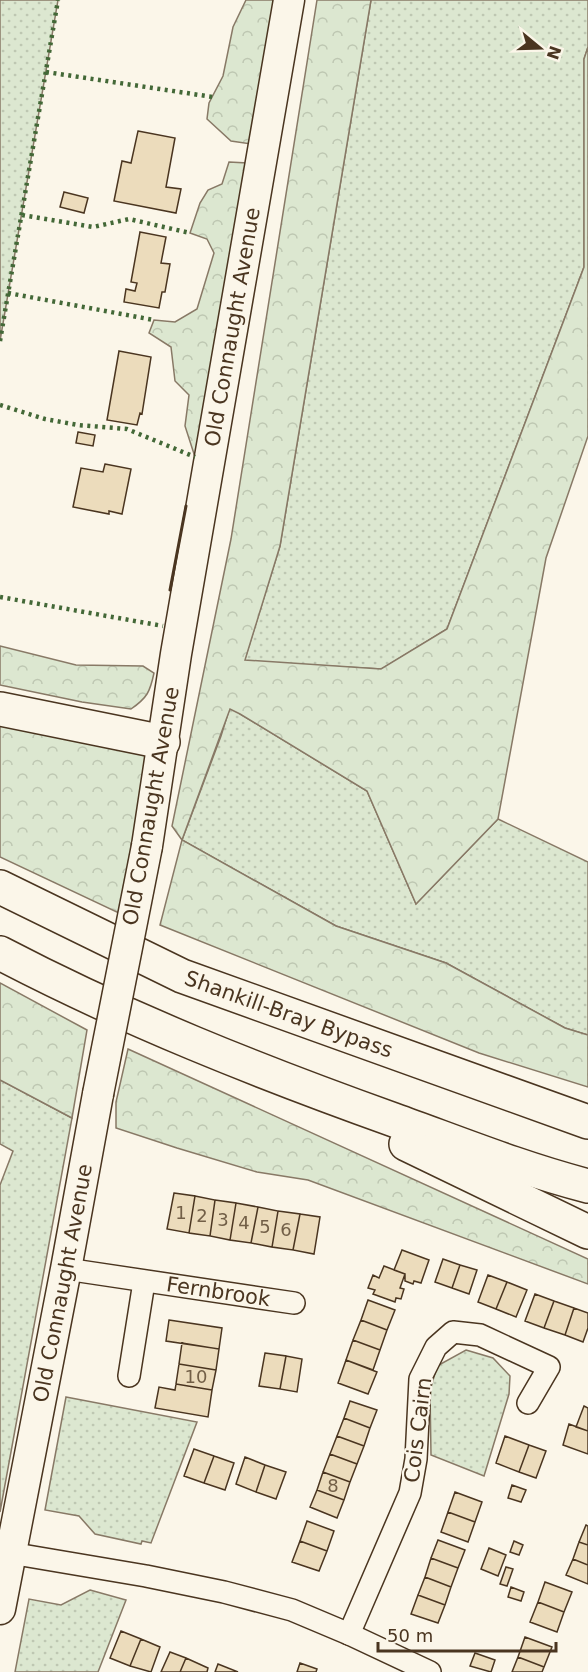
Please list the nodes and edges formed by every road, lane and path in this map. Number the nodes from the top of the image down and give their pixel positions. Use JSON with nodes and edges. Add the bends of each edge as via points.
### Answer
{"nodes":[{"id":1,"x":289,"y":0,"type":"edge"},
{"id":2,"x":0,"y":709,"type":"edge"},
{"id":3,"x":163,"y":742,"type":"junction"},
{"id":4,"x":0,"y":887,"type":"edge"},
{"id":5,"x":0,"y":953,"type":"edge"},
{"id":6,"x":285,"y":1081,"type":"junction"},
{"id":7,"x":588,"y":1122,"type":"edge"},
{"id":8,"x":588,"y":1186,"type":"edge"},
{"id":9,"x":588,"y":1232,"type":"edge"},
{"id":10,"x":66,"y":1269,"type":"junction"},
{"id":11,"x":144,"y":1282,"type":"junction"},
{"id":12,"x":294,"y":1303,"type":"dead end"},
{"id":13,"x":129,"y":1376,"type":"dead end"},
{"id":14,"x":528,"y":1403,"type":"dead end"},
{"id":15,"x":10,"y":1553,"type":"junction"},
{"id":16,"x":0,"y":1610,"type":"edge"},
{"id":17,"x":349,"y":1634,"type":"junction"},
{"id":18,"x":430,"y":1672,"type":"edge"}],
"edges":[{"from":1,"to":3,"type":"street","name":"Old Connaught Avenue"},
{"from":2,"to":3,"type":"highway"},
{"from":3,"to":10,"type":"street","name":"Old Connaught Avenue","bridge":true,"via":[[147,846]]},
{"from":4,"to":7,"type":"highway","name":"Shankill-Bray Bypass","via":[[182,976]]},
{"from":5,"to":6,"type":"highway","via":[[69,989]]},
{"from":6,"to":8,"type":"highway"},
{"from":6,"to":9,"type":"highway"},
{"from":10,"to":11,"type":"street","name":"Fernbrook"},
{"from":10,"to":15,"type":"street","name":"Old Connaught Avenue"},
{"from":11,"to":12,"type":"street","name":"Fernbrook"},
{"from":11,"to":13,"type":"street","name":"Fernbrook"},
{"from":14,"to":17,"type":"street","name":"Cois Cairn","via":[[549,1367],[480,1335],[453,1332],[435,1347],[420,1379],[416,1459],[410,1493]]},
{"from":15,"to":16,"type":"street","name":"Old Connaught Avenue"},
{"from":15,"to":17,"type":"street","via":[[224,1592],[292,1610]]},
{"from":17,"to":18,"type":"street"}]}
